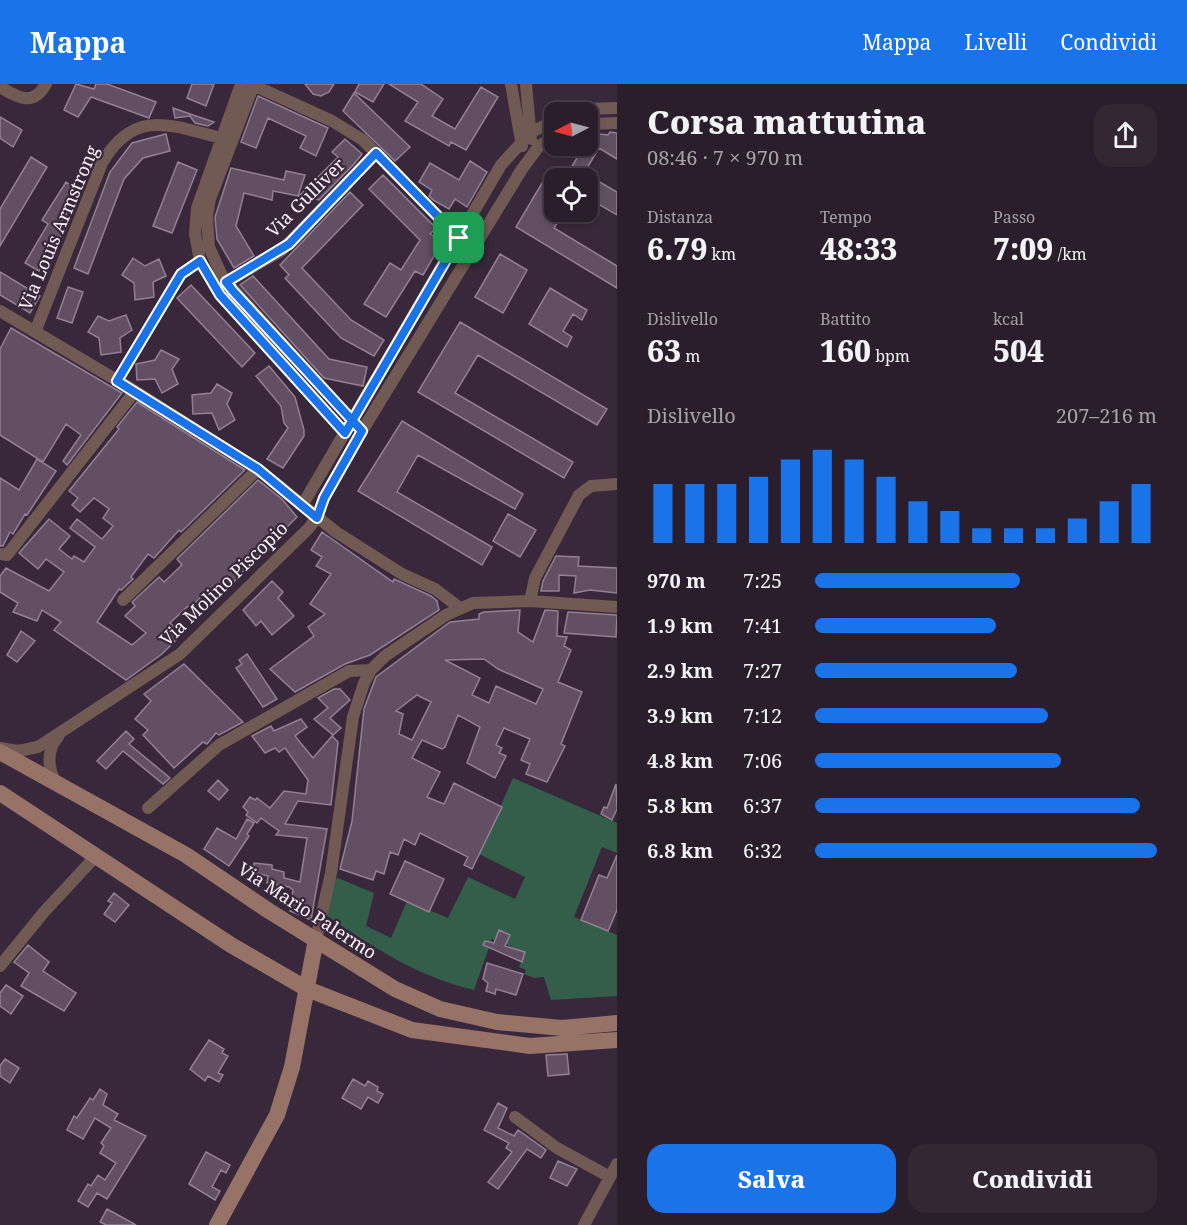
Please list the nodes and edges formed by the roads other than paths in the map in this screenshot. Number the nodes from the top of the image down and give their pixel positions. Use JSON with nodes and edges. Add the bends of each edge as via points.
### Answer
{"nodes":[{"id":1,"x":46,"y":84,"type":"edge"},
{"id":2,"x":241,"y":84,"type":"edge"},
{"id":3,"x":254,"y":84,"type":"edge"},
{"id":4,"x":511,"y":84,"type":"edge"},
{"id":5,"x":526,"y":84,"type":"edge"},
{"id":6,"x":0,"y":87,"type":"edge"},
{"id":7,"x":617,"y":108,"type":"edge"},
{"id":8,"x":598,"y":109,"type":"edge"},
{"id":9,"x":617,"y":123,"type":"edge"},
{"id":10,"x":598,"y":124,"type":"edge"},
{"id":11,"x":544,"y":126,"type":"edge"},
{"id":12,"x":531,"y":132,"type":"junction"},
{"id":13,"x":221,"y":138,"type":"junction"},
{"id":14,"x":520,"y":143,"type":"junction"},
{"id":15,"x":544,"y":143,"type":"edge"},
{"id":16,"x":376,"y":153,"type":"junction"},
{"id":17,"x":531,"y":156,"type":"junction"},
{"id":18,"x":459,"y":238,"type":"junction"},
{"id":19,"x":200,"y":261,"type":"junction"},
{"id":20,"x":226,"y":282,"type":"junction"},
{"id":21,"x":0,"y":311,"type":"edge"},
{"id":22,"x":35,"y":332,"type":"junction"},
{"id":23,"x":117,"y":381,"type":"junction"},
{"id":24,"x":135,"y":391,"type":"junction"},
{"id":25,"x":352,"y":420,"type":"junction"},
{"id":26,"x":362,"y":431,"type":"junction"},
{"id":27,"x":345,"y":433,"type":"junction"},
{"id":28,"x":258,"y":469,"type":"junction"},
{"id":29,"x":617,"y":484,"type":"edge"},
{"id":30,"x":303,"y":504,"type":"junction"},
{"id":31,"x":317,"y":518,"type":"junction"},
{"id":32,"x":0,"y":554,"type":"edge"},
{"id":33,"x":123,"y":600,"type":"dead end"},
{"id":34,"x":530,"y":601,"type":"junction"},
{"id":35,"x":617,"y":607,"type":"edge"},
{"id":36,"x":460,"y":608,"type":"junction"},
{"id":37,"x":371,"y":670,"type":"junction"},
{"id":38,"x":63,"y":732,"type":"junction"},
{"id":39,"x":0,"y":750,"type":"edge"},
{"id":40,"x":56,"y":783,"type":"junction"},
{"id":41,"x":0,"y":793,"type":"edge"},
{"id":42,"x":148,"y":808,"type":"dead end"},
{"id":43,"x":96,"y":856,"type":"junction"},
{"id":44,"x":316,"y":939,"type":"junction"},
{"id":45,"x":0,"y":966,"type":"edge"},
{"id":46,"x":307,"y":989,"type":"junction"},
{"id":47,"x":617,"y":1023,"type":"edge"},
{"id":48,"x":617,"y":1040,"type":"edge"},
{"id":49,"x":515,"y":1117,"type":"dead end"},
{"id":50,"x":617,"y":1164,"type":"edge"},
{"id":51,"x":610,"y":1177,"type":"junction"},
{"id":52,"x":217,"y":1225,"type":"edge"},
{"id":53,"x":584,"y":1225,"type":"edge"}],
"edges":[{"from":1,"to":6,"type":"street","via":[[30,100]]},
{"from":2,"to":13,"type":"street"},
{"from":3,"to":16,"type":"street","via":[[349,130]]},
{"from":3,"to":20,"type":"street","via":[[207,216],[209,247]]},
{"from":4,"to":14,"type":"street"},
{"from":5,"to":12,"type":"street"},
{"from":7,"to":8,"type":"street"},
{"from":9,"to":10,"type":"street"},
{"from":11,"to":12,"type":"street"},
{"from":12,"to":14,"type":"street"},
{"from":12,"to":17,"type":"street"},
{"from":13,"to":19,"type":"street","via":[[195,222]]},
{"from":13,"to":22,"type":"street","name":"Via Louis Armstrong","via":[[157,123],[135,129],[114,145],[102,164]]},
{"from":14,"to":17,"type":"street"},
{"from":14,"to":18,"type":"street","via":[[501,165]]},
{"from":15,"to":17,"type":"street"},
{"from":16,"to":18,"type":"street"},
{"from":16,"to":20,"type":"street","name":"Via Gulliver","via":[[289,244]]},
{"from":17,"to":26,"type":"street"},
{"from":18,"to":25,"type":"street"},
{"from":19,"to":23,"type":"street","via":[[181,274]]},
{"from":19,"to":27,"type":"street","via":[[220,295]]},
{"from":20,"to":25,"type":"street"},
{"from":21,"to":22,"type":"street"},
{"from":22,"to":23,"type":"street"},
{"from":23,"to":24,"type":"street"},
{"from":24,"to":28,"type":"street"},
{"from":24,"to":32,"type":"street","via":[[7,555]]},
{"from":25,"to":26,"type":"street"},
{"from":25,"to":27,"type":"street"},
{"from":26,"to":27,"type":"street"},
{"from":26,"to":31,"type":"street"},
{"from":27,"to":30,"type":"street"},
{"from":28,"to":30,"type":"street"},
{"from":28,"to":33,"type":"street"},
{"from":29,"to":34,"type":"street","via":[[591,486],[579,495],[535,578]]},
{"from":30,"to":31,"type":"street"},
{"from":31,"to":36,"type":"street","via":[[402,574],[441,592]]},
{"from":31,"to":38,"type":"street","name":"Via Molino Piscopio","via":[[180,654]]},
{"from":34,"to":35,"type":"street"},
{"from":34,"to":36,"type":"street","via":[[481,602]]},
{"from":36,"to":37,"type":"street","via":[[385,656]]},
{"from":37,"to":42,"type":"street","via":[[350,670],[219,745]]},
{"from":37,"to":44,"type":"street","via":[[353,717],[331,873]]},
{"from":38,"to":39,"type":"street","name":"Via Molino Piscopio","via":[[27,750]]},
{"from":38,"to":40,"type":"street","via":[[51,749],[50,763]]},
{"from":39,"to":40,"type":"street","name":"Via Mario Palermo"},
{"from":40,"to":44,"type":"street","name":"Via Mario Palermo","via":[[186,855]]},
{"from":41,"to":43,"type":"street"},
{"from":43,"to":45,"type":"street"},
{"from":43,"to":46,"type":"street","via":[[231,945]]},
{"from":44,"to":46,"type":"street"},
{"from":44,"to":47,"type":"street","name":"Via Mario Palermo","via":[[395,989],[440,1009],[532,1028]]},
{"from":46,"to":48,"type":"street","via":[[412,1030],[530,1046]]},
{"from":46,"to":52,"type":"street","via":[[292,1067],[277,1115]]},
{"from":49,"to":51,"type":"street","via":[[549,1143]]},
{"from":50,"to":51,"type":"street"},
{"from":51,"to":53,"type":"street"}]}
